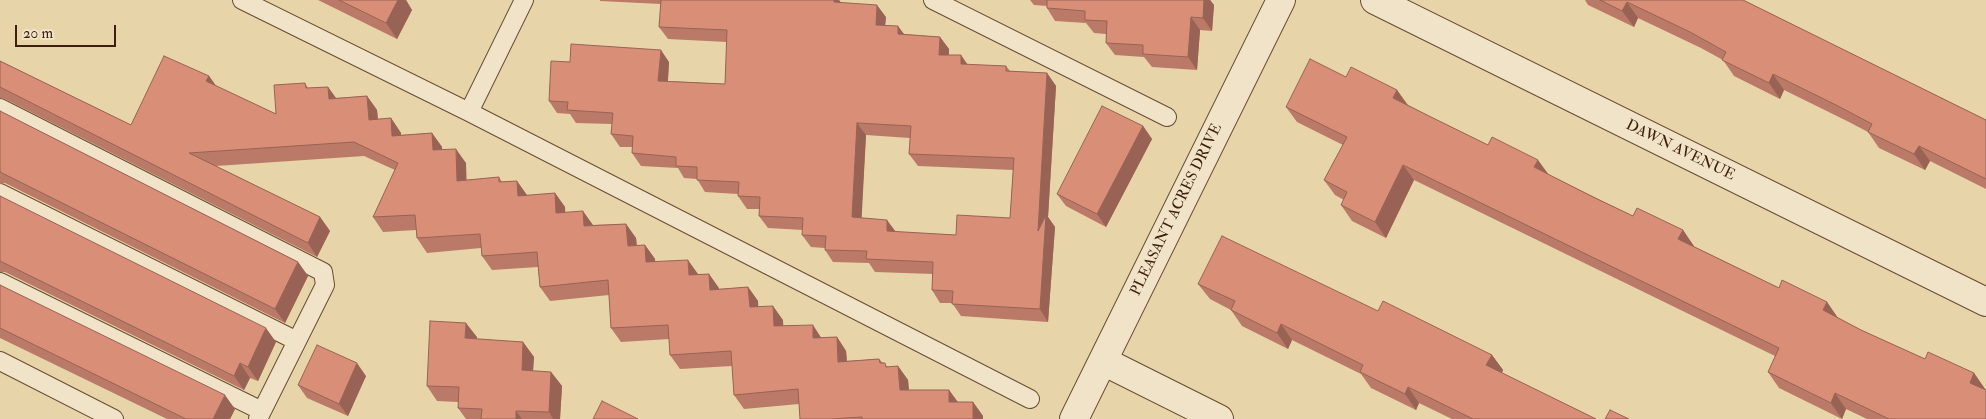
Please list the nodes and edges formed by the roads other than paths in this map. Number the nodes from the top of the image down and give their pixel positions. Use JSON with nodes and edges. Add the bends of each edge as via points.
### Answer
{"nodes":[{"id":1,"x":242,"y":0,"type":"edge"},
{"id":2,"x":524,"y":0,"type":"edge"},
{"id":3,"x":933,"y":0,"type":"edge"},
{"id":4,"x":1281,"y":0,"type":"edge"},
{"id":5,"x":1375,"y":0,"type":"edge"},
{"id":6,"x":0,"y":108,"type":"edge"},
{"id":7,"x":469,"y":112,"type":"junction"},
{"id":8,"x":1167,"y":117,"type":"dead end"},
{"id":9,"x":0,"y":193,"type":"edge"},
{"id":10,"x":0,"y":282,"type":"edge"},
{"id":11,"x":1986,"y":302,"type":"edge"},
{"id":12,"x":296,"y":341,"type":"junction"},
{"id":13,"x":0,"y":361,"type":"edge"},
{"id":14,"x":1102,"y":361,"type":"junction"},
{"id":15,"x":1030,"y":399,"type":"dead end"},
{"id":16,"x":260,"y":415,"type":"edge"},
{"id":17,"x":114,"y":419,"type":"edge"},
{"id":18,"x":1074,"y":419,"type":"edge"},
{"id":19,"x":1219,"y":419,"type":"edge"}],
"edges":[{"from":1,"to":7,"type":"lane"},
{"from":2,"to":7,"type":"lane"},
{"from":3,"to":8,"type":"lane"},
{"from":4,"to":14,"type":"street","name":"PLEASANT ACRES DRIVE"},
{"from":5,"to":11,"type":"street","name":"DAWN AVENUE"},
{"from":6,"to":12,"type":"lane","via":[[323,272],[325,285]]},
{"from":7,"to":15,"type":"lane"},
{"from":9,"to":12,"type":"lane"},
{"from":10,"to":16,"type":"lane"},
{"from":12,"to":16,"type":"lane"},
{"from":13,"to":17,"type":"lane"},
{"from":14,"to":18,"type":"street","name":"PLEASANT ACRES DRIVE"},
{"from":14,"to":19,"type":"street"}]}
